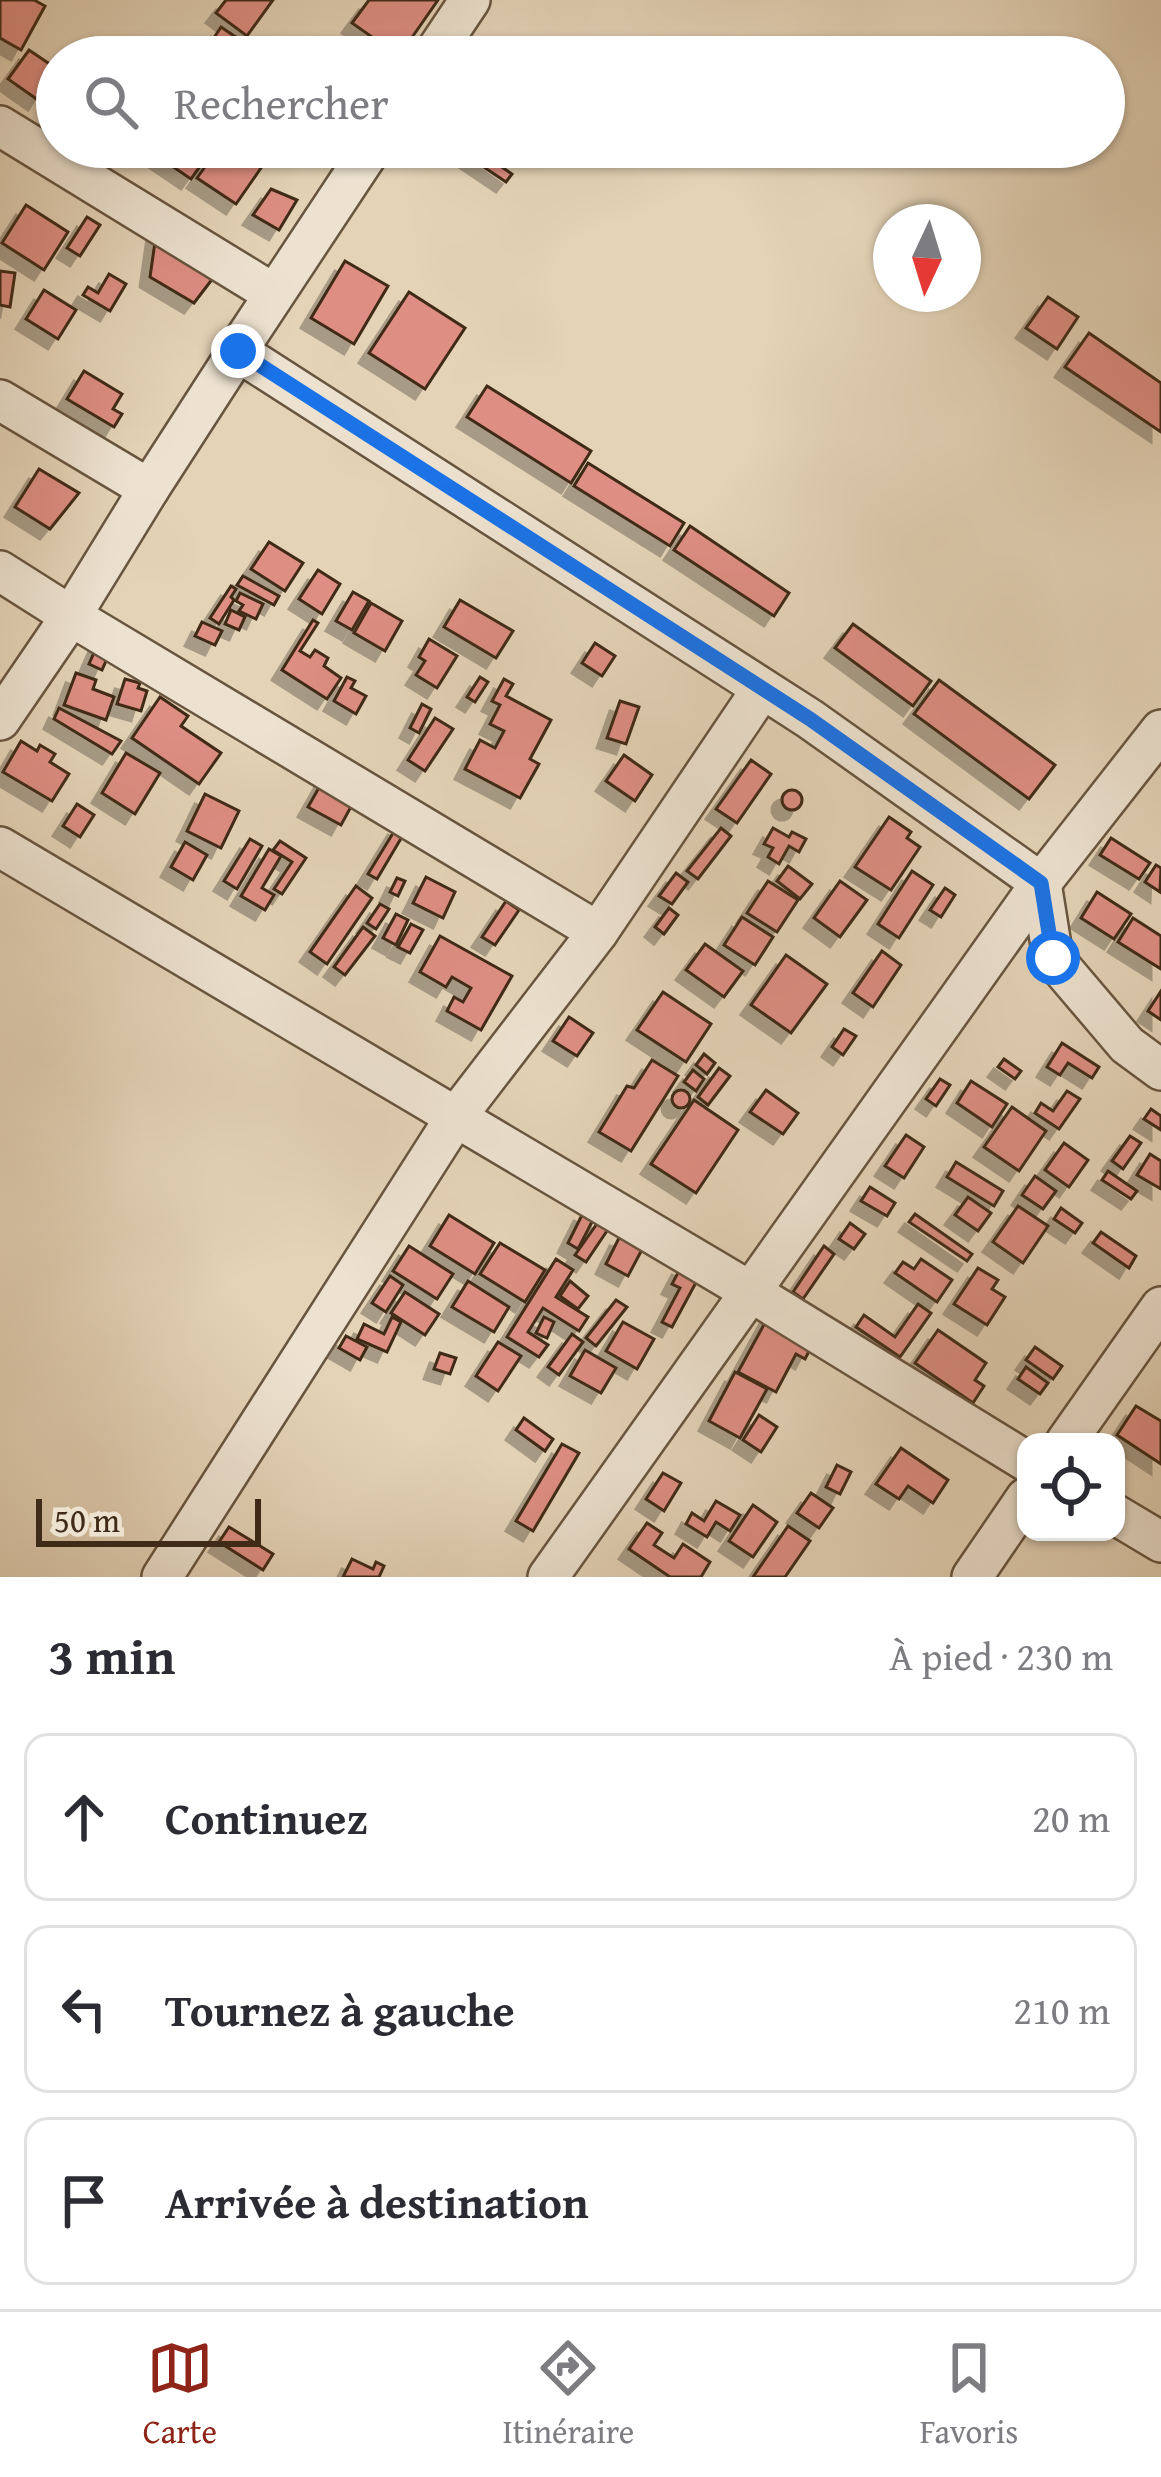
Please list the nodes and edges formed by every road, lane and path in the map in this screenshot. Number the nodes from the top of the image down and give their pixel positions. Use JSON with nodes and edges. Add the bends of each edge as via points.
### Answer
{"nodes":[{"id":1,"x":470,"y":0,"type":"edge"},
{"id":2,"x":446,"y":36,"type":"edge"},
{"id":3,"x":0,"y":125,"type":"edge"},
{"id":4,"x":36,"y":147,"type":"edge"},
{"id":5,"x":70,"y":168,"type":"edge"},
{"id":6,"x":358,"y":168,"type":"edge"},
{"id":7,"x":274,"y":294,"type":"junction"},
{"id":8,"x":238,"y":351,"type":"junction"},
{"id":9,"x":0,"y":400,"type":"edge"},
{"id":10,"x":149,"y":489,"type":"junction"},
{"id":11,"x":0,"y":571,"type":"edge"},
{"id":12,"x":71,"y":616,"type":"junction"},
{"id":13,"x":762,"y":689,"type":"junction"},
{"id":14,"x":0,"y":720,"type":"edge"},
{"id":15,"x":1161,"y":730,"type":"edge"},
{"id":16,"x":0,"y":847,"type":"edge"},
{"id":17,"x":1041,"y":883,"type":"junction"},
{"id":18,"x":598,"y":932,"type":"junction"},
{"id":19,"x":1161,"y":1070,"type":"edge"},
{"id":20,"x":455,"y":1118,"type":"junction"},
{"id":21,"x":751,"y":1292,"type":"junction"},
{"id":22,"x":1161,"y":1307,"type":"edge"},
{"id":23,"x":1072,"y":1433,"type":"edge"},
{"id":24,"x":1017,"y":1455,"type":"edge"},
{"id":25,"x":1017,"y":1511,"type":"edge"},
{"id":26,"x":1125,"y":1520,"type":"edge"},
{"id":27,"x":1161,"y":1542,"type":"edge"},
{"id":28,"x":162,"y":1577,"type":"edge"},
{"id":29,"x":548,"y":1577,"type":"edge"},
{"id":30,"x":972,"y":1577,"type":"edge"}],
"edges":[{"from":1,"to":2,"type":"street"},
{"from":3,"to":4,"type":"street"},
{"from":5,"to":7,"type":"street"},
{"from":6,"to":7,"type":"street"},
{"from":7,"to":8,"type":"street"},
{"from":8,"to":10,"type":"street"},
{"from":8,"to":13,"type":"street"},
{"from":9,"to":10,"type":"street"},
{"from":10,"to":12,"type":"street"},
{"from":11,"to":12,"type":"street"},
{"from":12,"to":14,"type":"street"},
{"from":12,"to":18,"type":"street"},
{"from":13,"to":17,"type":"street"},
{"from":13,"to":18,"type":"street"},
{"from":15,"to":17,"type":"street"},
{"from":16,"to":20,"type":"street"},
{"from":17,"to":19,"type":"street","via":[[1053,958],[1127,1046]]},
{"from":17,"to":21,"type":"street"},
{"from":18,"to":20,"type":"street"},
{"from":20,"to":21,"type":"street"},
{"from":20,"to":28,"type":"street"},
{"from":21,"to":24,"type":"street"},
{"from":21,"to":29,"type":"street"},
{"from":22,"to":23,"type":"street"},
{"from":25,"to":30,"type":"street"},
{"from":26,"to":27,"type":"street"}]}
